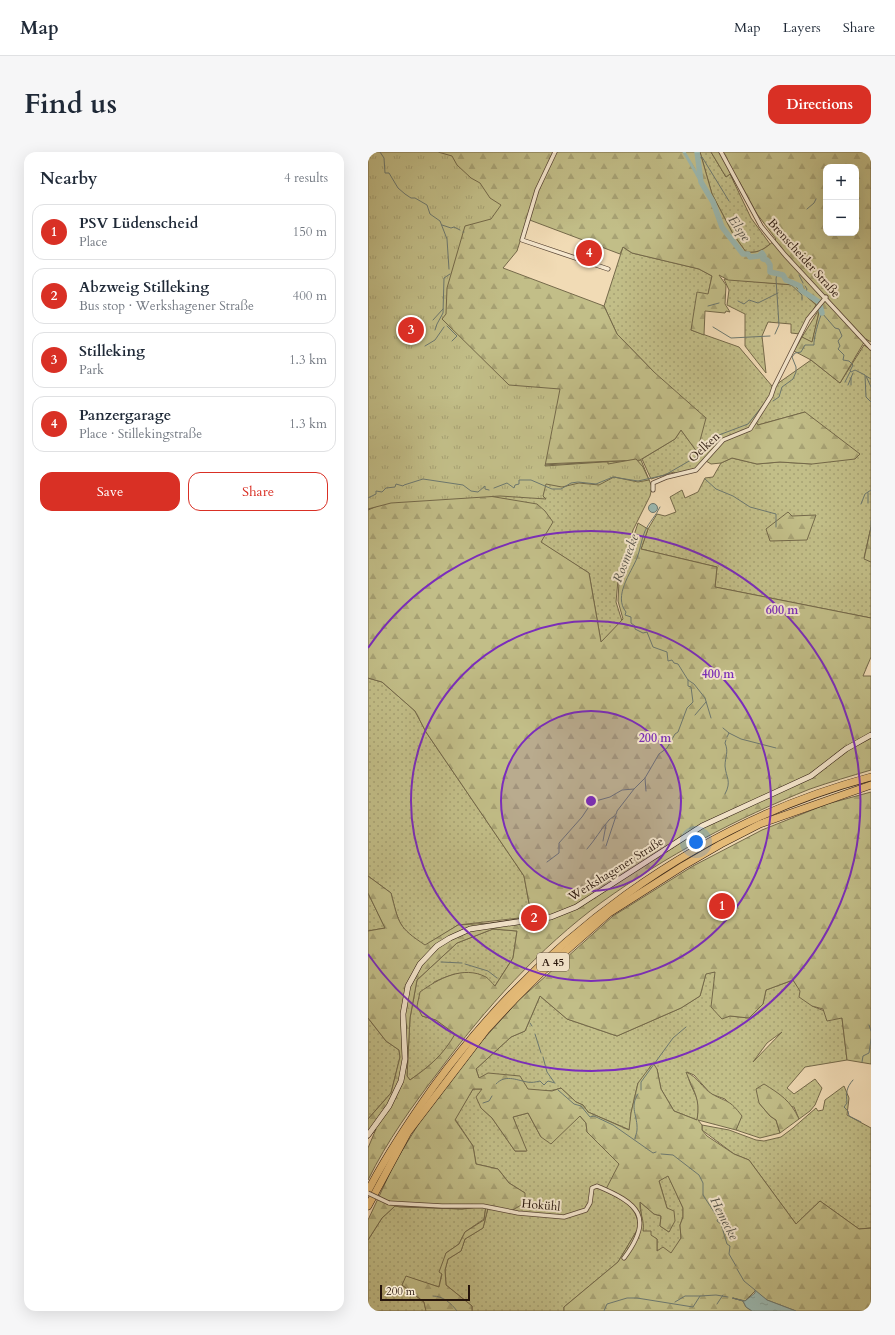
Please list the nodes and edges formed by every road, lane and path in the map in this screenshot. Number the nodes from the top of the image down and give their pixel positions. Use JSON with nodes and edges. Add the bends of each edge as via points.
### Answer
{"nodes":[{"id":1,"x":555,"y":152,"type":"edge"},
{"id":2,"x":721,"y":152,"type":"edge"},
{"id":3,"x":608,"y":269,"type":"dead end"},
{"id":4,"x":826,"y":297,"type":"junction"},
{"id":5,"x":871,"y":348,"type":"edge"},
{"id":6,"x":774,"y":387,"type":"joint"},
{"id":7,"x":653,"y":490,"type":"dead end"},
{"id":8,"x":871,"y":735,"type":"edge"},
{"id":9,"x":870,"y":779,"type":"edge"},
{"id":10,"x":368,"y":1135,"type":"edge"},
{"id":11,"x":368,"y":1192,"type":"edge"},
{"id":12,"x":368,"y":1206,"type":"edge"},
{"id":13,"x":624,"y":1258,"type":"dead end"}],
"edges":[{"from":1,"to":3,"type":"street","via":[[537,190],[522,240]]},
{"from":2,"to":4,"type":"street","name":"Brenscheider Straße","via":[[761,226]]},
{"from":4,"to":5,"type":"street","name":"Brenscheider Straße"},
{"from":4,"to":6,"type":"street","name":"Brenscheider Straße","via":[[798,337]]},
{"from":6,"to":7,"type":"street","name":"Oelken","via":[[750,429],[723,440],[696,470],[660,479],[653,483]]},
{"from":8,"to":10,"type":"main road","name":"Werkshagener Straße","via":[[851,746],[811,776],[702,826],[576,907],[551,917],[470,929],[437,946],[420,964],[406,990],[403,1014],[405,1059],[401,1080],[389,1106]]},
{"from":9,"to":11,"type":"highway","number":"A 45","via":[[819,794],[761,817],[718,838],[641,884],[604,910],[570,938],[508,997],[453,1061],[403,1130]]},
{"from":9,"to":12,"type":"highway","number":"A 45","via":[[760,824],[728,840],[609,913],[538,976],[486,1030],[408,1132]]},
{"from":11,"to":13,"type":"street","name":"Hokühl","bridge":true,"via":[[389,1203],[483,1206],[518,1213],[567,1217],[586,1210],[590,1203],[592,1188],[597,1186],[627,1201],[638,1214],[639,1234]]}]}
